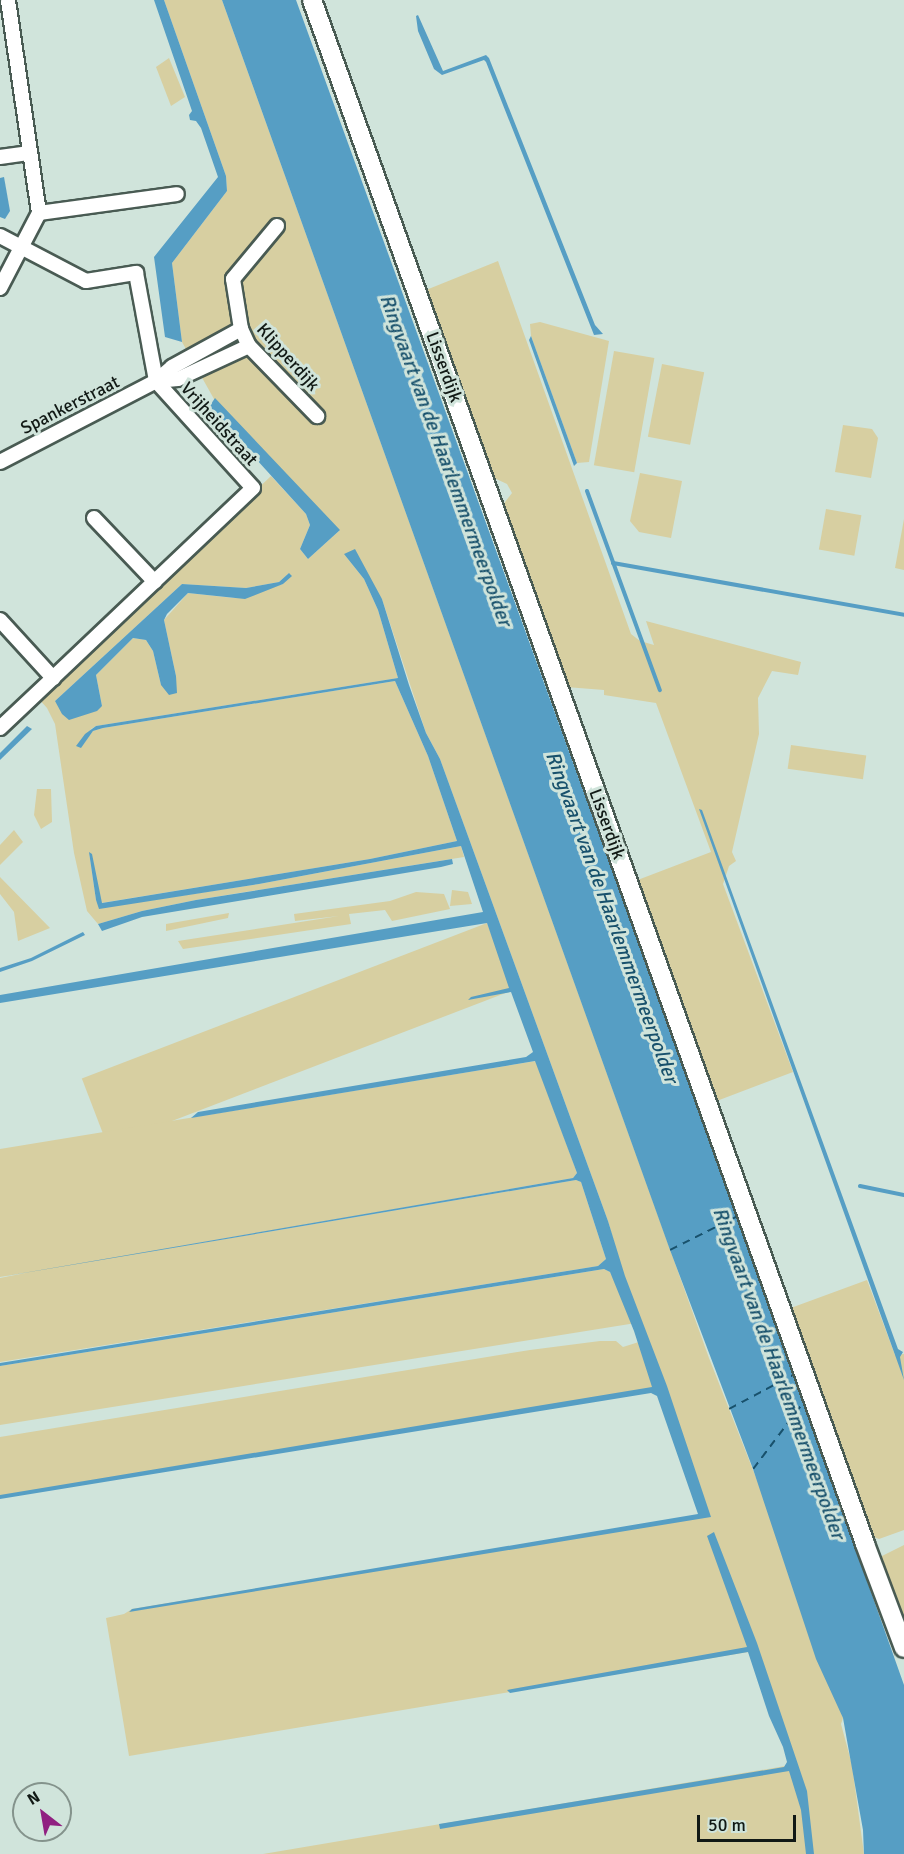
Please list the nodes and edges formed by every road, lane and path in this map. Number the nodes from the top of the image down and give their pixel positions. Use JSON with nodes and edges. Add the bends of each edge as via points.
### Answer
{"nodes":[{"id":1,"x":8,"y":0,"type":"edge"},
{"id":2,"x":312,"y":0,"type":"edge"},
{"id":3,"x":29,"y":146,"type":"junction"},
{"id":4,"x":0,"y":157,"type":"edge"},
{"id":5,"x":177,"y":194,"type":"dead end"},
{"id":6,"x":39,"y":213,"type":"junction"},
{"id":7,"x":277,"y":226,"type":"dead end"},
{"id":8,"x":0,"y":236,"type":"edge"},
{"id":9,"x":20,"y":247,"type":"junction"},
{"id":10,"x":0,"y":288,"type":"edge"},
{"id":11,"x":240,"y":330,"type":"junction"},
{"id":12,"x":249,"y":346,"type":"junction"},
{"id":13,"x":156,"y":381,"type":"junction"},
{"id":14,"x":318,"y":416,"type":"dead end"},
{"id":15,"x":0,"y":462,"type":"edge"},
{"id":16,"x":94,"y":518,"type":"dead end"},
{"id":17,"x":155,"y":582,"type":"junction"},
{"id":18,"x":0,"y":620,"type":"edge"},
{"id":19,"x":52,"y":678,"type":"junction"},
{"id":20,"x":0,"y":728,"type":"edge"},
{"id":21,"x":904,"y":1648,"type":"edge"}],
"edges":[{"from":1,"to":3,"type":"street"},
{"from":2,"to":21,"type":"street","name":"Lisserdijk"},
{"from":3,"to":4,"type":"street"},
{"from":3,"to":6,"type":"street"},
{"from":5,"to":6,"type":"street"},
{"from":6,"to":9,"type":"street"},
{"from":7,"to":11,"type":"street","name":"Klipperdijk","via":[[233,279]]},
{"from":8,"to":9,"type":"street"},
{"from":9,"to":10,"type":"street"},
{"from":9,"to":13,"type":"street","name":"Vrijheidstraat","via":[[86,281],[136,273]]},
{"from":11,"to":12,"type":"street","name":"Klipperdijk"},
{"from":11,"to":13,"type":"street","name":"Spankerstraat","via":[[172,367]]},
{"from":12,"to":13,"type":"street","name":"Spankerstraat","via":[[178,379]]},
{"from":12,"to":14,"type":"street","name":"Klipperdijk"},
{"from":13,"to":15,"type":"street","name":"Spankerstraat"},
{"from":13,"to":17,"type":"street","name":"Vrijheidstraat","via":[[253,488]]},
{"from":16,"to":17,"type":"street"},
{"from":17,"to":19,"type":"street","name":"Vrijheidstraat"},
{"from":18,"to":19,"type":"street"},
{"from":19,"to":20,"type":"street","name":"Vrijheidstraat"}]}
